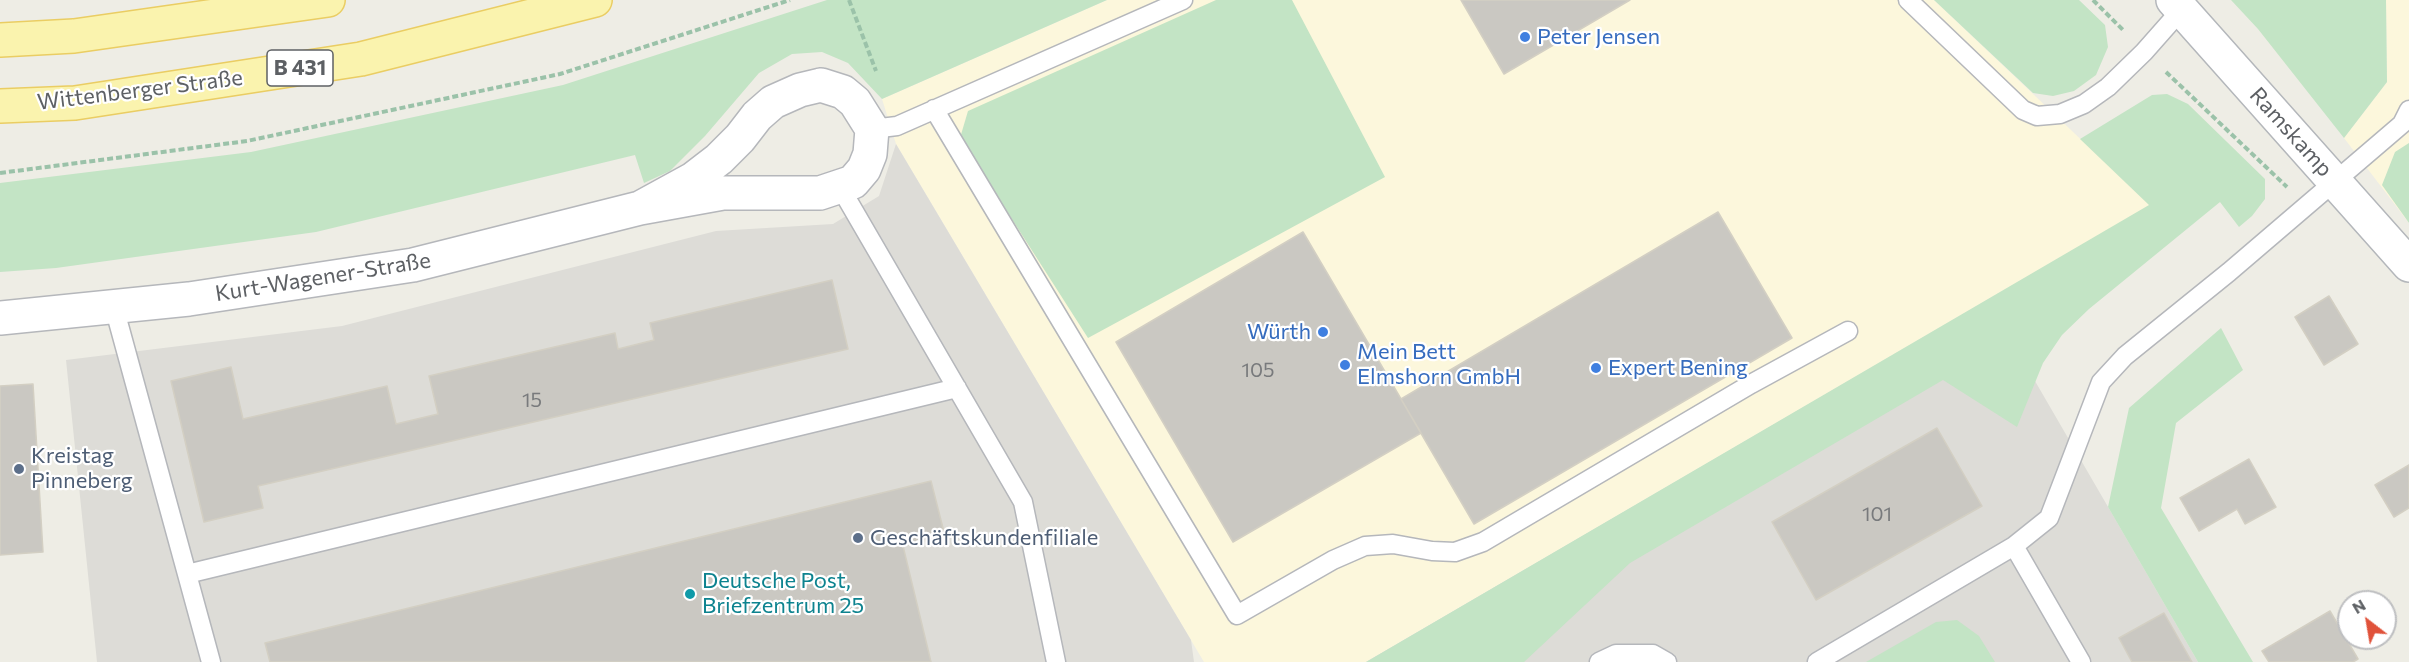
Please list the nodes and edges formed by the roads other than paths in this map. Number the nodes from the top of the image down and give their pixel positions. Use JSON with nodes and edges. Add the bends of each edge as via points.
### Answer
{"nodes":[{"id":1,"x":328,"y":0,"type":"edge"},
{"id":2,"x":595,"y":0,"type":"edge"},
{"id":3,"x":1183,"y":0,"type":"edge"},
{"id":4,"x":1908,"y":0,"type":"edge"},
{"id":5,"x":2178,"y":5,"type":"edge"},
{"id":6,"x":0,"y":40,"type":"edge"},
{"id":7,"x":0,"y":106,"type":"edge"},
{"id":8,"x":934,"y":109,"type":"junction"},
{"id":9,"x":2409,"y":110,"type":"edge"},
{"id":10,"x":872,"y":129,"type":"junction"},
{"id":11,"x":2334,"y":181,"type":"junction"},
{"id":12,"x":840,"y":187,"type":"junction"},
{"id":13,"x":640,"y":208,"type":"junction"},
{"id":14,"x":2409,"y":265,"type":"edge"},
{"id":15,"x":114,"y":307,"type":"junction"},
{"id":16,"x":0,"y":318,"type":"edge"},
{"id":17,"x":1848,"y":331,"type":"dead end"},
{"id":18,"x":957,"y":388,"type":"junction"},
{"id":19,"x":2014,"y":546,"type":"junction"},
{"id":20,"x":187,"y":574,"type":"junction"},
{"id":21,"x":211,"y":662,"type":"edge"},
{"id":22,"x":1056,"y":662,"type":"edge"},
{"id":23,"x":1599,"y":662,"type":"edge"},
{"id":24,"x":1667,"y":662,"type":"edge"},
{"id":25,"x":1817,"y":662,"type":"edge"},
{"id":26,"x":2081,"y":662,"type":"edge"}],
"edges":[{"from":1,"to":6,"type":"main road","via":[[74,36]]},
{"from":2,"to":7,"type":"main road","name":"Wittenberger Straße","number":"B 431","via":[[361,59],[75,102]]},
{"from":3,"to":8,"type":"lane"},
{"from":4,"to":5,"type":"lane","via":[[2023,110],[2037,116],[2060,114],[2109,87],[2144,52]]},
{"from":5,"to":11,"type":"street","name":"Ramskamp"},
{"from":8,"to":10,"type":"lane","via":[[897,126]]},
{"from":8,"to":17,"type":"lane","via":[[1237,615],[1365,546],[1393,544],[1455,552],[1483,542]]},
{"from":9,"to":11,"type":"lane","via":[[2402,124]]},
{"from":10,"to":12,"type":"street","name":"Kurt-Wagener-Straße","via":[[864,169],[853,182]]},
{"from":10,"to":13,"type":"street","name":"Kurt-Wagener-Straße","via":[[855,102],[843,92],[821,86],[800,90],[773,102],[719,159]]},
{"from":11,"to":14,"type":"street","name":"Ramskamp"},
{"from":11,"to":19,"type":"lane","via":[[2125,356],[2102,382],[2049,518]]},
{"from":12,"to":13,"type":"street","name":"Kurt-Wagener-Straße","via":[[820,194],[723,192]]},
{"from":12,"to":18,"type":"lane"},
{"from":13,"to":15,"type":"street","name":"Kurt-Wagener-Straße","via":[[413,265]]},
{"from":15,"to":16,"type":"street","name":"Kurt-Wagener-Straße"},
{"from":15,"to":20,"type":"lane"},
{"from":18,"to":20,"type":"lane"},
{"from":18,"to":22,"type":"lane","via":[[1023,502]]},
{"from":19,"to":25,"type":"lane"},
{"from":19,"to":26,"type":"lane"},
{"from":20,"to":21,"type":"lane"},
{"from":23,"to":24,"type":"lane","via":[[1616,654],[1653,654]]}]}
